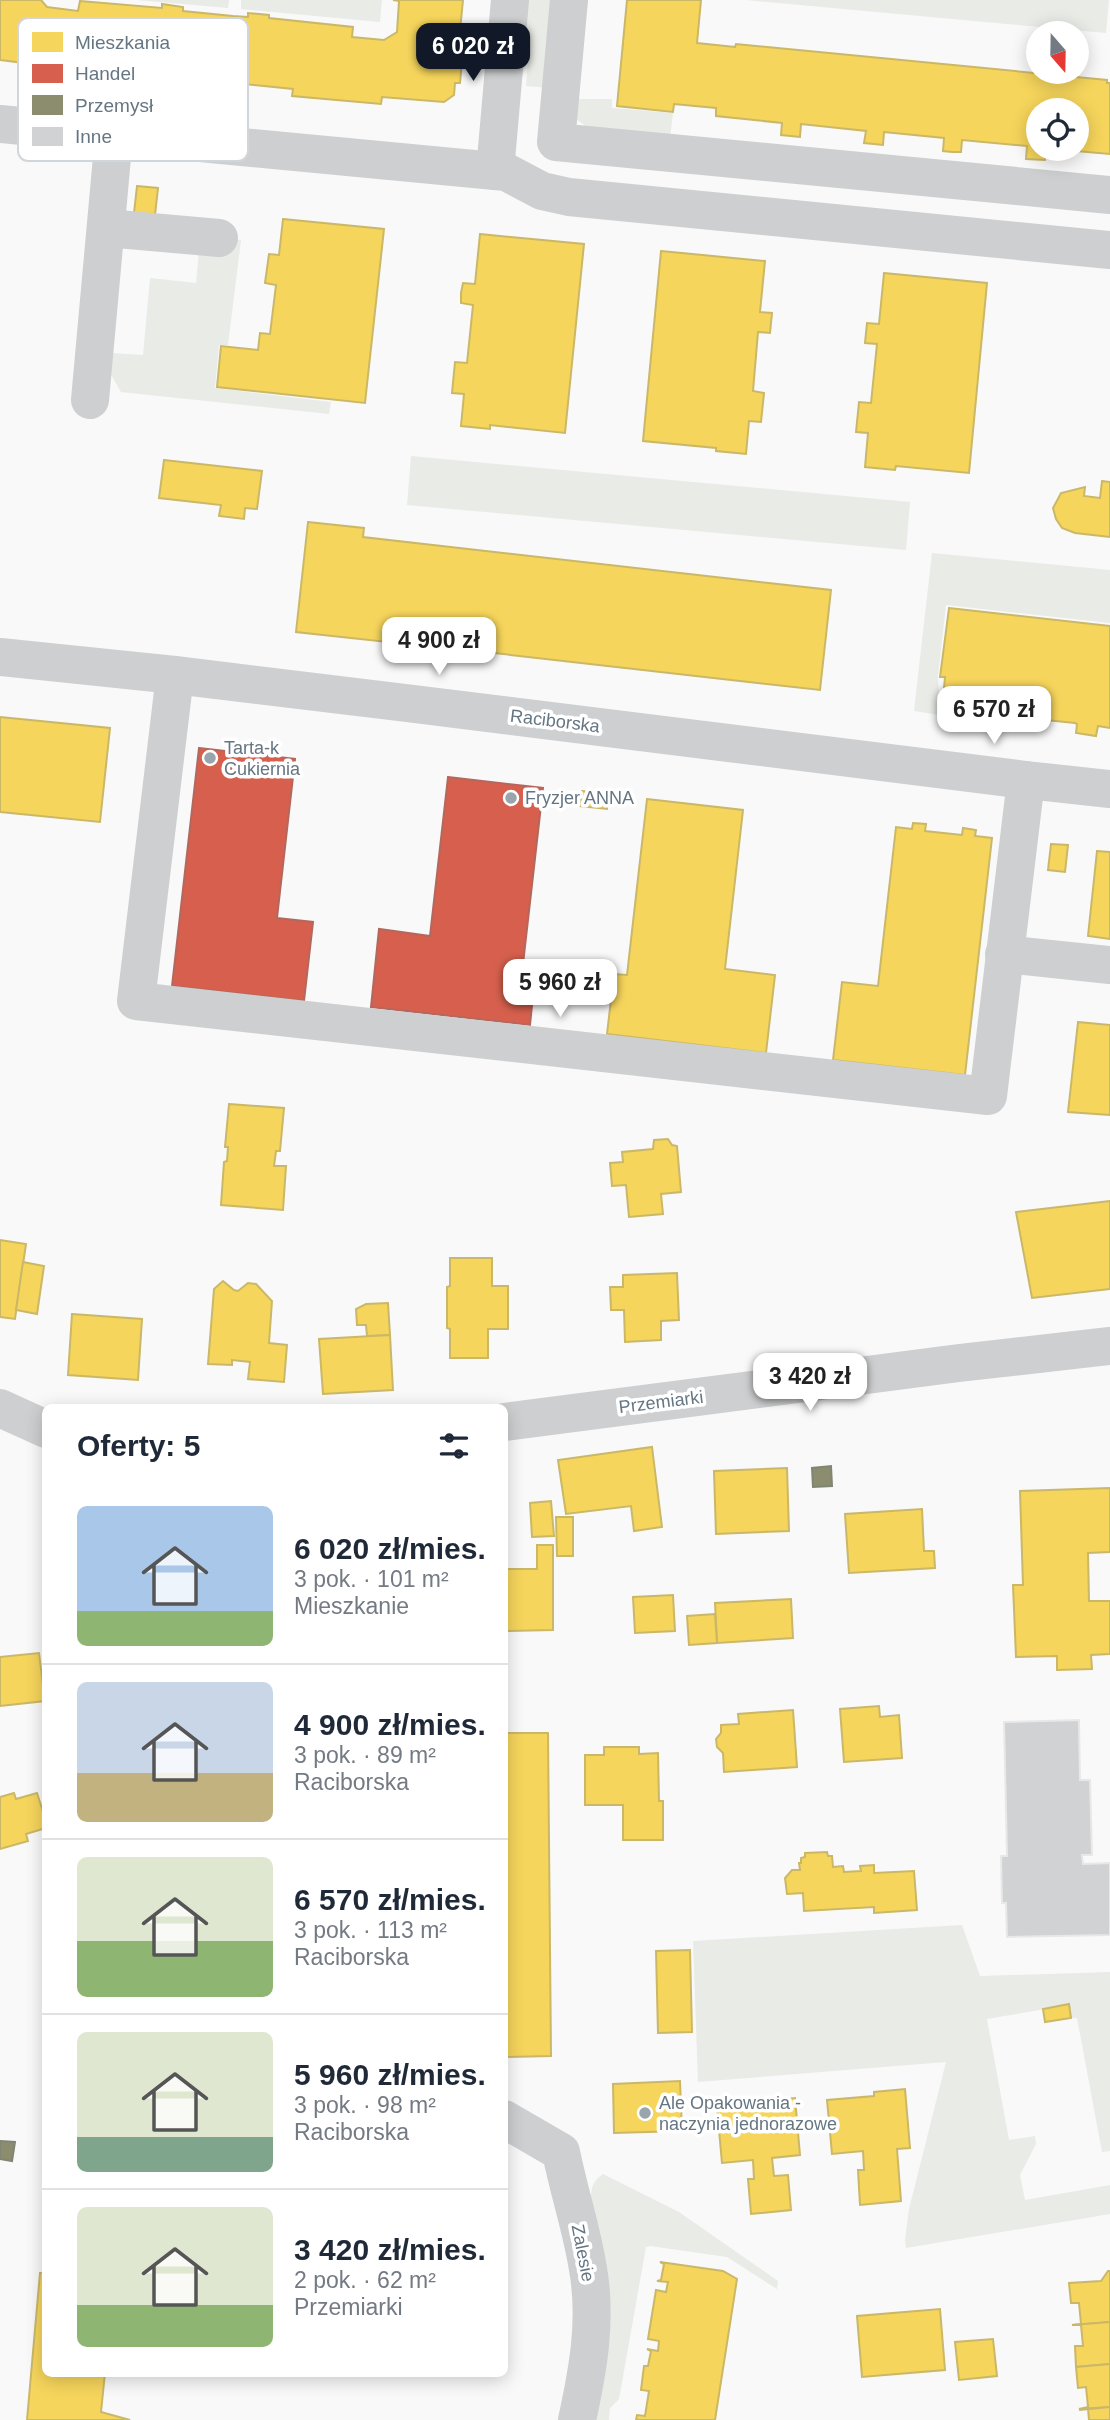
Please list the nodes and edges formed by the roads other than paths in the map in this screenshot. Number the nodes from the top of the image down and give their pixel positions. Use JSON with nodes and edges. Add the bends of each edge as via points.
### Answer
{"nodes":[{"id":1,"x":509,"y":0,"type":"edge"},
{"id":2,"x":569,"y":0,"type":"edge"},
{"id":3,"x":0,"y":124,"type":"edge"},
{"id":4,"x":18,"y":126,"type":"edge"},
{"id":5,"x":248,"y":148,"type":"edge"},
{"id":6,"x":112,"y":161,"type":"edge"},
{"id":7,"x":495,"y":171,"type":"junction"},
{"id":8,"x":1110,"y":195,"type":"edge"},
{"id":9,"x":106,"y":228,"type":"junction"},
{"id":10,"x":219,"y":238,"type":"dead end"},
{"id":11,"x":1110,"y":250,"type":"edge"},
{"id":12,"x":90,"y":400,"type":"dead end"},
{"id":13,"x":0,"y":657,"type":"edge"},
{"id":14,"x":175,"y":675,"type":"junction"},
{"id":15,"x":1026,"y":780,"type":"junction"},
{"id":16,"x":1110,"y":789,"type":"edge"},
{"id":17,"x":1004,"y":954,"type":"junction"},
{"id":18,"x":1110,"y":965,"type":"edge"},
{"id":19,"x":1110,"y":1346,"type":"edge"},
{"id":20,"x":0,"y":1408,"type":"edge"},
{"id":21,"x":508,"y":1421,"type":"edge"},
{"id":22,"x":42,"y":1427,"type":"edge"},
{"id":23,"x":508,"y":2121,"type":"edge"},
{"id":24,"x":577,"y":2420,"type":"edge"}],
"edges":[{"from":1,"to":7,"type":"street"},
{"from":2,"to":8,"type":"street","via":[[556,142]]},
{"from":3,"to":4,"type":"street"},
{"from":5,"to":7,"type":"street"},
{"from":6,"to":9,"type":"street"},
{"from":7,"to":11,"type":"street","via":[[569,197]]},
{"from":9,"to":10,"type":"street"},
{"from":9,"to":12,"type":"street"},
{"from":13,"to":14,"type":"street","name":"Raciborska"},
{"from":14,"to":15,"type":"street","name":"Raciborska"},
{"from":14,"to":17,"type":"street","via":[[136,1001],[988,1096]]},
{"from":15,"to":16,"type":"street","name":"Raciborska"},
{"from":15,"to":17,"type":"street"},
{"from":17,"to":18,"type":"street"},
{"from":19,"to":21,"type":"street","name":"Przemiarki"},
{"from":20,"to":22,"type":"street"},
{"from":23,"to":24,"type":"street","name":"Zalesie","via":[[561,2152],[583,2244],[592,2301],[589,2362]]}]}
